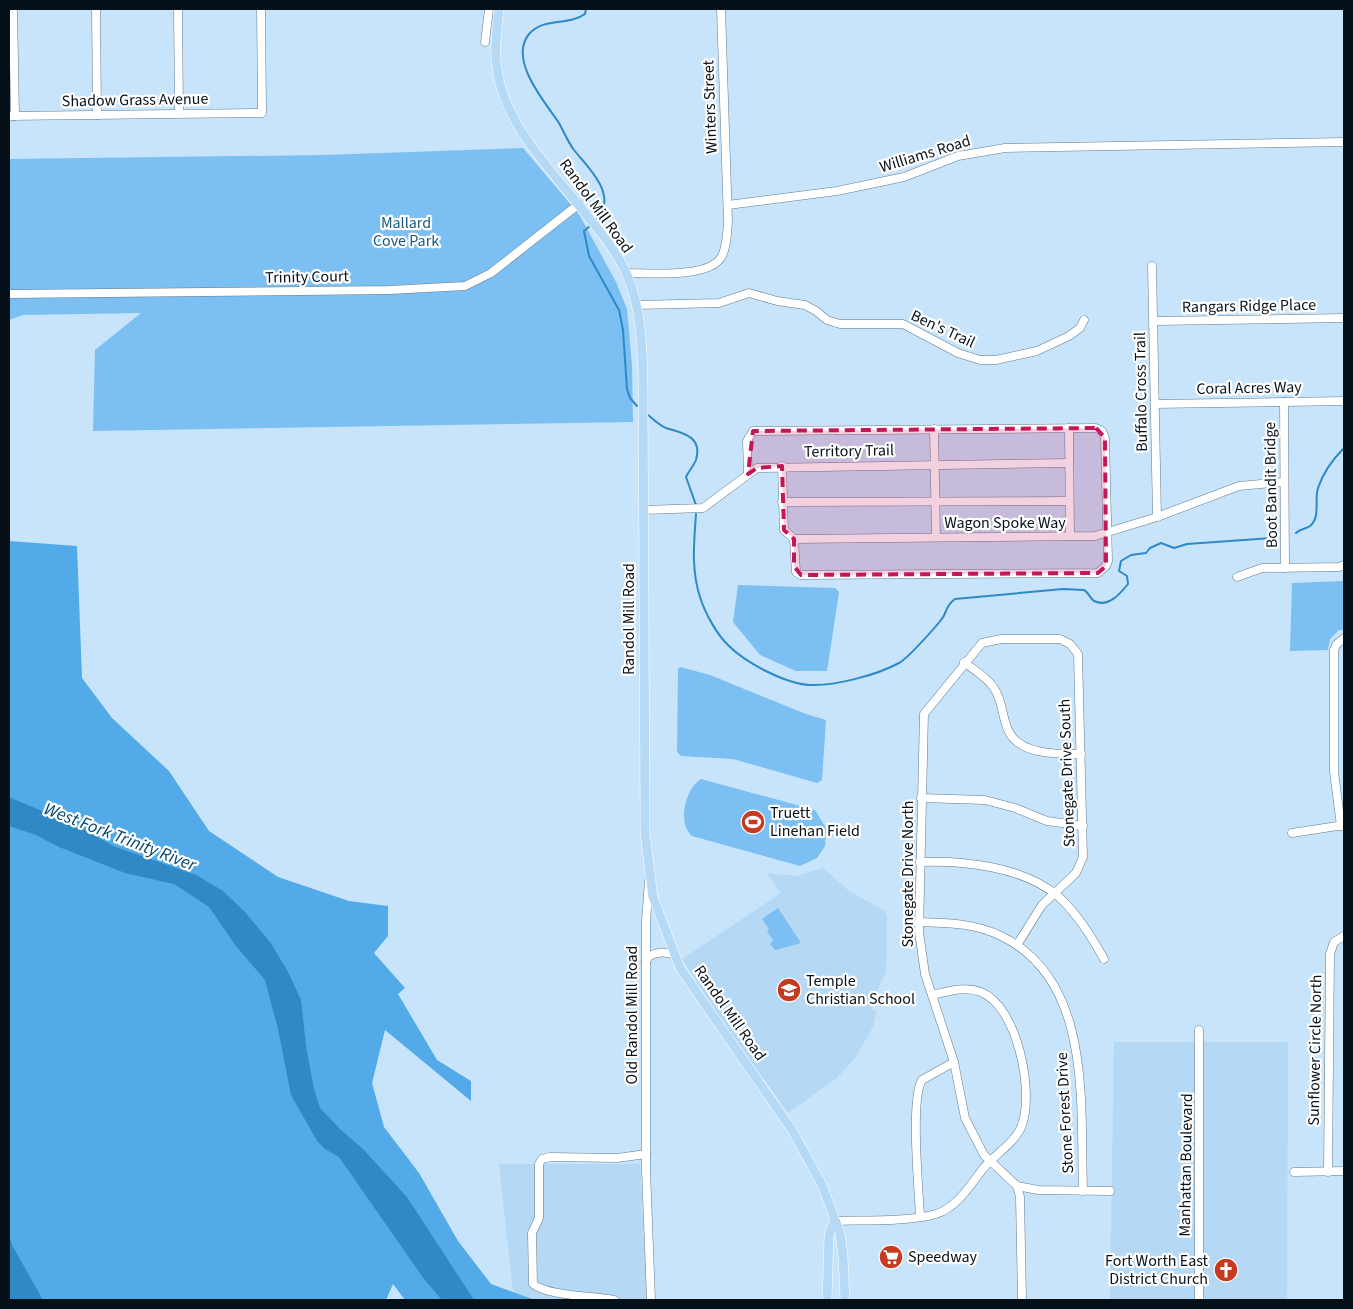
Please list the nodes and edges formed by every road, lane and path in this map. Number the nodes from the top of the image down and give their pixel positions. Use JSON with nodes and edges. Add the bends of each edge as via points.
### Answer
{"nodes":[{"id":1,"x":13,"y":9,"type":"edge"},
{"id":2,"x":96,"y":9,"type":"edge"},
{"id":3,"x":178,"y":9,"type":"edge"},
{"id":4,"x":262,"y":9,"type":"edge"},
{"id":5,"x":488,"y":9,"type":"edge"},
{"id":6,"x":499,"y":9,"type":"edge"},
{"id":7,"x":721,"y":9,"type":"edge"},
{"id":8,"x":485,"y":42,"type":"dead end"},
{"id":9,"x":179,"y":113,"type":"junction"},
{"id":10,"x":97,"y":115,"type":"junction"},
{"id":11,"x":12,"y":116,"type":"edge"},
{"id":12,"x":1344,"y":142,"type":"edge"},
{"id":13,"x":578,"y":204,"type":"junction"},
{"id":14,"x":728,"y":205,"type":"junction"},
{"id":15,"x":1152,"y":266,"type":"dead end"},
{"id":16,"x":626,"y":273,"type":"junction"},
{"id":17,"x":9,"y":294,"type":"edge"},
{"id":18,"x":637,"y":305,"type":"junction"},
{"id":19,"x":1344,"y":318,"type":"edge"},
{"id":20,"x":1084,"y":320,"type":"dead end"},
{"id":21,"x":1154,"y":321,"type":"junction"},
{"id":22,"x":1344,"y":401,"type":"edge"},
{"id":23,"x":1284,"y":402,"type":"junction"},
{"id":24,"x":1155,"y":404,"type":"junction"},
{"id":25,"x":1069,"y":428,"type":"junction"},
{"id":26,"x":934,"y":429,"type":"junction"},
{"id":27,"x":1068,"y":463,"type":"junction"},
{"id":28,"x":934,"y":464,"type":"junction"},
{"id":29,"x":782,"y":466,"type":"junction"},
{"id":30,"x":748,"y":474,"type":"junction"},
{"id":31,"x":1284,"y":482,"type":"junction"},
{"id":32,"x":1069,"y":501,"type":"junction"},
{"id":33,"x":782,"y":502,"type":"junction"},
{"id":34,"x":935,"y":502,"type":"junction"},
{"id":35,"x":644,"y":510,"type":"junction"},
{"id":36,"x":1157,"y":517,"type":"junction"},
{"id":37,"x":1107,"y":532,"type":"junction"},
{"id":38,"x":1070,"y":536,"type":"junction"},
{"id":39,"x":936,"y":537,"type":"junction"},
{"id":40,"x":794,"y":539,"type":"junction"},
{"id":41,"x":1344,"y":565,"type":"edge"},
{"id":42,"x":1285,"y":568,"type":"junction"},
{"id":43,"x":1238,"y":577,"type":"dead end"},
{"id":44,"x":1344,"y":638,"type":"edge"},
{"id":45,"x":1066,"y":641,"type":"joint"},
{"id":46,"x":964,"y":662,"type":"junction"},
{"id":47,"x":1081,"y":754,"type":"junction"},
{"id":48,"x":921,"y":798,"type":"junction"},
{"id":49,"x":1342,"y":825,"type":"edge"},
{"id":50,"x":1083,"y":826,"type":"junction"},
{"id":51,"x":1292,"y":833,"type":"dead end"},
{"id":52,"x":920,"y":862,"type":"junction"},
{"id":53,"x":649,"y":876,"type":"junction"},
{"id":54,"x":1054,"y":894,"type":"junction"},
{"id":55,"x":919,"y":922,"type":"junction"},
{"id":56,"x":1344,"y":936,"type":"edge"},
{"id":57,"x":1017,"y":944,"type":"junction"},
{"id":58,"x":675,"y":955,"type":"junction"},
{"id":59,"x":1104,"y":959,"type":"dead end"},
{"id":60,"x":646,"y":964,"type":"junction"},
{"id":61,"x":933,"y":996,"type":"junction"},
{"id":62,"x":1199,"y":1030,"type":"dead end"},
{"id":63,"x":954,"y":1062,"type":"junction"},
{"id":64,"x":646,"y":1154,"type":"junction"},
{"id":65,"x":989,"y":1161,"type":"junction"},
{"id":66,"x":1344,"y":1171,"type":"edge"},
{"id":67,"x":1294,"y":1172,"type":"dead end"},
{"id":68,"x":1328,"y":1172,"type":"junction"},
{"id":69,"x":1018,"y":1186,"type":"junction"},
{"id":70,"x":1083,"y":1191,"type":"junction"},
{"id":71,"x":1110,"y":1192,"type":"dead end"},
{"id":72,"x":920,"y":1217,"type":"junction"},
{"id":73,"x":834,"y":1221,"type":"junction"},
{"id":74,"x":614,"y":1300,"type":"edge"},
{"id":75,"x":651,"y":1300,"type":"edge"},
{"id":76,"x":827,"y":1300,"type":"edge"},
{"id":77,"x":845,"y":1300,"type":"edge"},
{"id":78,"x":1022,"y":1300,"type":"edge"},
{"id":79,"x":1199,"y":1300,"type":"edge"}],
"edges":[{"from":1,"to":11,"type":"street"},
{"from":2,"to":10,"type":"street"},
{"from":3,"to":9,"type":"street"},
{"from":4,"to":9,"type":"street","name":"Shadow Grass Avenue","via":[[262,113]]},
{"from":5,"to":8,"type":"street"},
{"from":6,"to":13,"type":"main road","name":"Randol Mill Road","via":[[496,68],[506,103],[525,136]]},
{"from":7,"to":14,"type":"street","name":"Winters Street"},
{"from":9,"to":10,"type":"street","name":"Shadow Grass Avenue"},
{"from":10,"to":11,"type":"street","name":"Shadow Grass Avenue"},
{"from":12,"to":14,"type":"street","name":"Williams Road","via":[[1005,148],[958,156],[904,177],[837,191]]},
{"from":13,"to":16,"type":"main road","name":"Randol Mill Road"},
{"from":13,"to":17,"type":"street","name":"Trinity Court","via":[[490,273],[464,286],[390,290]]},
{"from":14,"to":16,"type":"street","via":[[726,242],[721,258],[713,266],[685,272]]},
{"from":15,"to":21,"type":"street","name":"Buffalo Cross Trail"},
{"from":16,"to":18,"type":"main road","name":"Randol Mill Road"},
{"from":18,"to":20,"type":"street","name":"Ben's Trail","via":[[719,303],[749,292],[776,301],[805,305],[840,324],[903,324],[958,353],[980,360],[1037,351],[1068,336],[1080,328]]},
{"from":18,"to":35,"type":"main road","name":"Randol Mill Road","via":[[642,350]]},
{"from":19,"to":21,"type":"street","name":"Rangars Ridge Place"},
{"from":21,"to":24,"type":"street","name":"Buffalo Cross Trail"},
{"from":22,"to":23,"type":"street","name":"Coral Acres Way"},
{"from":23,"to":24,"type":"street","name":"Coral Acres Way"},
{"from":23,"to":31,"type":"street","name":"Boot Bandit Bridge"},
{"from":24,"to":36,"type":"street","name":"Buffalo Cross Trail"},
{"from":25,"to":26,"type":"street"},
{"from":25,"to":27,"type":"street"},
{"from":25,"to":37,"type":"street","via":[[1096,428],[1105,438]]},
{"from":26,"to":28,"type":"street"},
{"from":26,"to":30,"type":"street","via":[[753,431],[747,441]]},
{"from":27,"to":28,"type":"street","name":"Territory Trail"},
{"from":27,"to":32,"type":"street"},
{"from":28,"to":29,"type":"street","name":"Territory Trail"},
{"from":28,"to":34,"type":"street"},
{"from":29,"to":30,"type":"street","name":"Territory Trail","via":[[757,468]]},
{"from":29,"to":33,"type":"street"},
{"from":30,"to":35,"type":"street","name":"Territory Trail","via":[[703,508]]},
{"from":31,"to":36,"type":"street","name":"Wagon Spoke Way","via":[[1239,486]]},
{"from":31,"to":42,"type":"street","name":"Boot Bandit Bridge"},
{"from":32,"to":34,"type":"street"},
{"from":32,"to":38,"type":"street"},
{"from":33,"to":34,"type":"street"},
{"from":33,"to":40,"type":"street","via":[[784,530]]},
{"from":34,"to":39,"type":"street"},
{"from":35,"to":53,"type":"main road","name":"Randol Mill Road","via":[[645,833]]},
{"from":36,"to":37,"type":"street","name":"Wagon Spoke Way"},
{"from":37,"to":38,"type":"street","name":"Wagon Spoke Way","via":[[1095,536]]},
{"from":37,"to":40,"type":"street","via":[[1108,560],[1098,573],[801,575],[794,566]]},
{"from":38,"to":39,"type":"street","name":"Wagon Spoke Way"},
{"from":39,"to":40,"type":"street","name":"Wagon Spoke Way"},
{"from":41,"to":42,"type":"street"},
{"from":42,"to":43,"type":"street","via":[[1262,568]]},
{"from":44,"to":49,"type":"street","via":[[1334,650],[1334,772]]},
{"from":45,"to":46,"type":"street","name":"Stonegate Drive North","via":[[1041,638],[990,640],[982,643]]},
{"from":45,"to":47,"type":"street","name":"Stonegate Drive South","via":[[1078,654],[1080,663]]},
{"from":46,"to":47,"type":"street","via":[[994,687],[1009,733],[1018,742],[1035,750]]},
{"from":46,"to":48,"type":"street","name":"Stonegate Drive North","via":[[924,714]]},
{"from":47,"to":50,"type":"street","name":"Stonegate Drive South"},
{"from":48,"to":50,"type":"street","via":[[984,800],[1047,821]]},
{"from":48,"to":52,"type":"street","name":"Stonegate Drive North"},
{"from":49,"to":51,"type":"street"},
{"from":50,"to":54,"type":"street","name":"Stonegate Drive South","via":[[1081,866]]},
{"from":52,"to":54,"type":"street","via":[[960,862],[999,869]]},
{"from":52,"to":55,"type":"street","name":"Stonegate Drive North"},
{"from":53,"to":58,"type":"main road","name":"Randol Mill Road","via":[[657,910]]},
{"from":53,"to":60,"type":"street","name":"Old Randol Mill Road"},
{"from":54,"to":57,"type":"street","name":"Stonegate Drive South","via":[[1042,905]]},
{"from":54,"to":59,"type":"street","via":[[1086,926]]},
{"from":55,"to":57,"type":"street","name":"Stone Forest Drive","via":[[981,928]]},
{"from":55,"to":61,"type":"street","name":"Stonegate Drive North","via":[[922,961]]},
{"from":56,"to":68,"type":"street","name":"Sunflower Circle North","via":[[1334,942],[1330,954]]},
{"from":57,"to":70,"type":"street","name":"Stone Forest Drive","via":[[1050,978],[1068,1015],[1078,1058]]},
{"from":58,"to":60,"type":"street","via":[[657,953],[648,957]]},
{"from":58,"to":73,"type":"main road","name":"Randol Mill Road","via":[[689,982],[804,1149],[822,1185]]},
{"from":60,"to":64,"type":"street","name":"Old Randol Mill Road"},
{"from":61,"to":63,"type":"street","name":"Stonegate Drive North"},
{"from":61,"to":65,"type":"street","via":[[960,989],[982,992],[993,999],[1015,1034],[1021,1054],[1025,1115],[1014,1139]]},
{"from":62,"to":79,"type":"street","name":"Manhattan Boulevard"},
{"from":63,"to":65,"type":"street","name":"Stonegate Drive North","via":[[965,1118]]},
{"from":63,"to":72,"type":"street","via":[[922,1080],[919,1085]]},
{"from":64,"to":74,"type":"street","via":[[617,1158],[550,1157],[542,1159],[539,1164],[539,1218],[532,1233],[533,1284],[539,1289],[568,1295]]},
{"from":64,"to":75,"type":"street","name":"Old Randol Mill Road"},
{"from":65,"to":69,"type":"street","name":"Stonegate Drive North"},
{"from":65,"to":72,"type":"street","via":[[962,1196],[945,1210]]},
{"from":66,"to":68,"type":"street"},
{"from":67,"to":68,"type":"street"},
{"from":69,"to":70,"type":"street"},
{"from":69,"to":78,"type":"street"},
{"from":70,"to":71,"type":"street"},
{"from":72,"to":73,"type":"street"},
{"from":73,"to":76,"type":"main road","via":[[829,1235]]},
{"from":73,"to":77,"type":"main road","name":"Randol Mill Road","via":[[840,1233]]}]}
